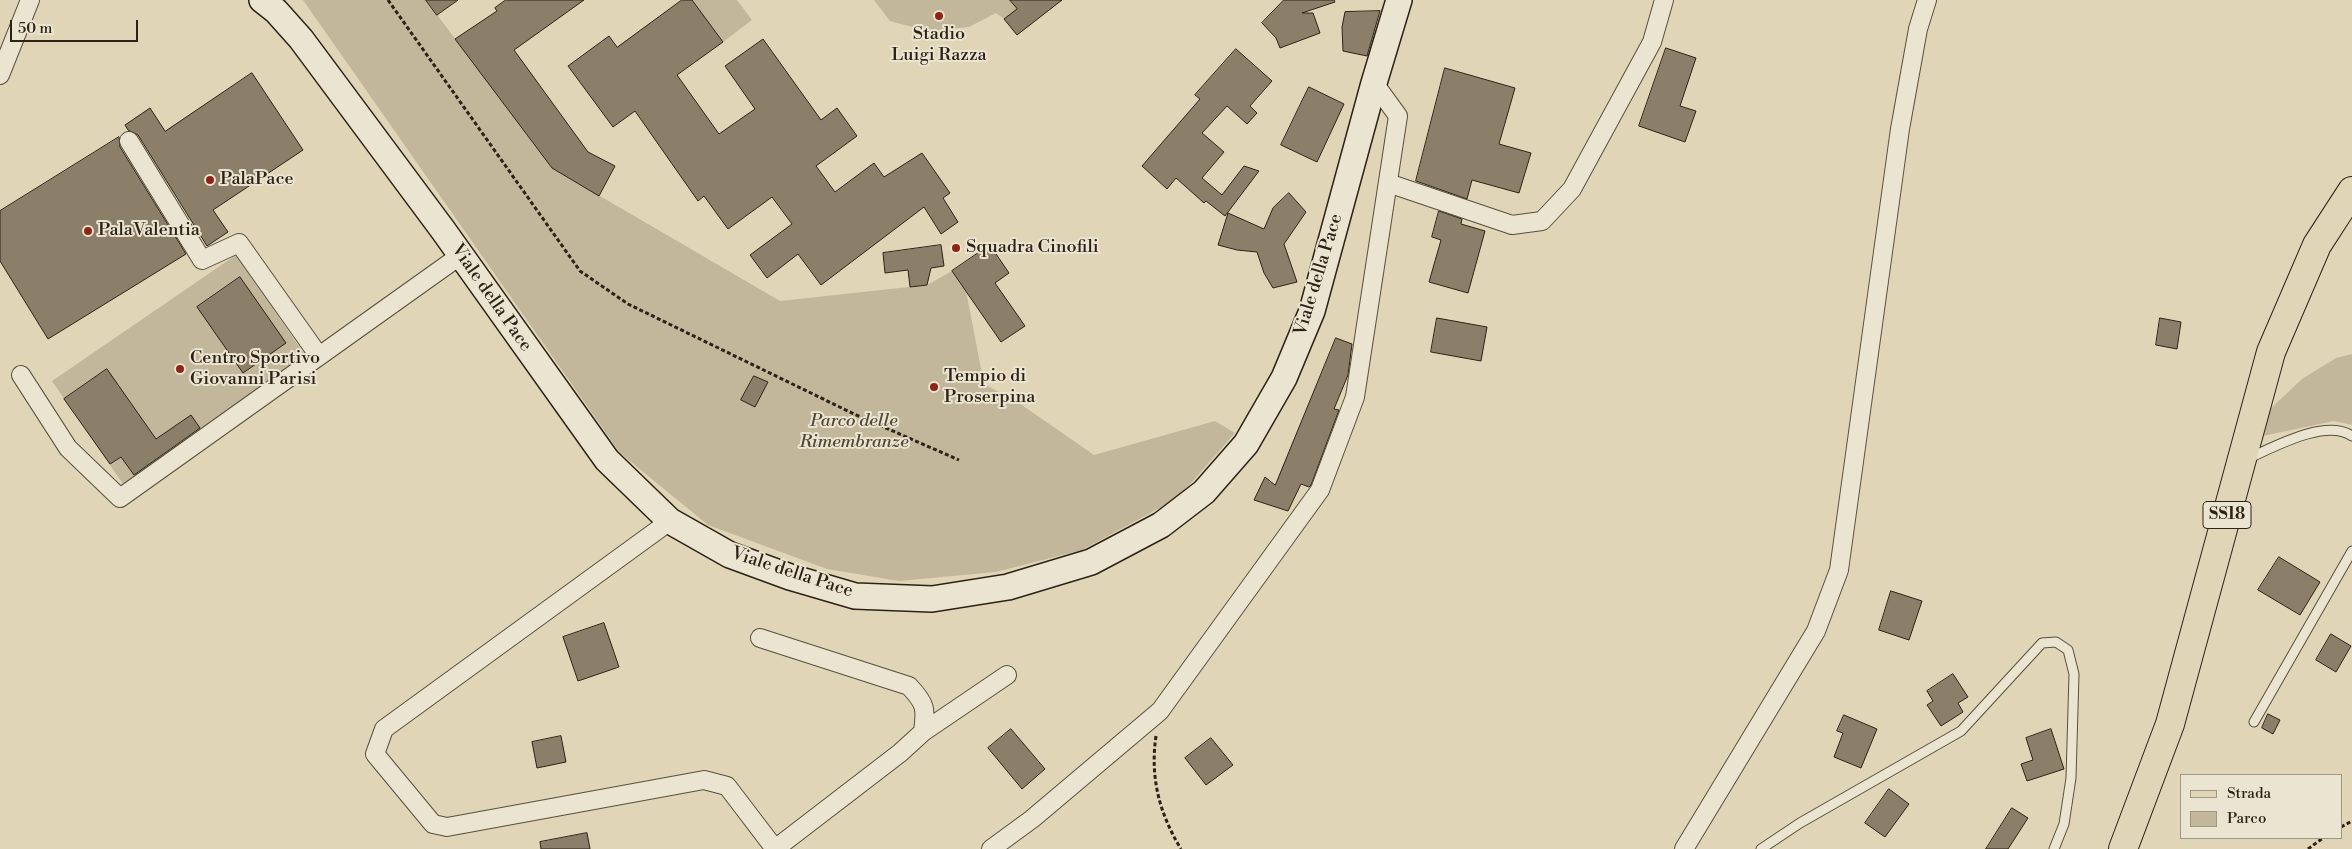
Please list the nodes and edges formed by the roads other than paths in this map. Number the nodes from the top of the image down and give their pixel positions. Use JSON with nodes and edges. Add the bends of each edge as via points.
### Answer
{"nodes":[{"id":1,"x":30,"y":0,"type":"edge"},
{"id":2,"x":1399,"y":0,"type":"edge"},
{"id":3,"x":1664,"y":0,"type":"edge"},
{"id":4,"x":1927,"y":0,"type":"edge"},
{"id":5,"x":269,"y":4,"type":"edge"},
{"id":6,"x":0,"y":75,"type":"edge"},
{"id":7,"x":1374,"y":83,"type":"junction"},
{"id":8,"x":129,"y":141,"type":"dead end"},
{"id":9,"x":1388,"y":183,"type":"junction"},
{"id":10,"x":2352,"y":191,"type":"edge"},
{"id":11,"x":461,"y":255,"type":"junction"},
{"id":12,"x":319,"y":356,"type":"junction"},
{"id":13,"x":21,"y":375,"type":"dead end"},
{"id":14,"x":2352,"y":436,"type":"edge"},
{"id":15,"x":2241,"y":461,"type":"junction"},
{"id":16,"x":670,"y":521,"type":"junction"},
{"id":17,"x":2352,"y":551,"type":"edge"},
{"id":18,"x":760,"y":638,"type":"dead end"},
{"id":19,"x":1007,"y":675,"type":"dead end"},
{"id":20,"x":2254,"y":722,"type":"dead end"},
{"id":21,"x":923,"y":732,"type":"junction"},
{"id":22,"x":775,"y":849,"type":"edge"},
{"id":23,"x":991,"y":849,"type":"edge"},
{"id":24,"x":1684,"y":849,"type":"edge"},
{"id":25,"x":1761,"y":849,"type":"edge"},
{"id":26,"x":2054,"y":849,"type":"edge"},
{"id":27,"x":2123,"y":849,"type":"edge"}],
"edges":[{"from":1,"to":6,"type":"street"},
{"from":2,"to":7,"type":"main road","name":"Viale della Pace"},
{"from":3,"to":9,"type":"street","via":[[1652,42],[1572,190],[1542,221],[1512,225]]},
{"from":4,"to":24,"type":"street","via":[[1918,29],[1900,129],[1839,570],[1816,631]]},
{"from":5,"to":11,"type":"main road","name":"Viale della Pace","via":[[301,39]]},
{"from":7,"to":9,"type":"street","via":[[1398,116]]},
{"from":7,"to":16,"type":"main road","name":"Viale della Pace","via":[[1312,311],[1284,378],[1246,444],[1204,492],[1161,525],[1091,562],[1008,587],[932,599],[855,596],[790,577],[730,555]]},
{"from":8,"to":12,"type":"street","via":[[202,260],[239,243]]},
{"from":9,"to":23,"type":"street","via":[[1355,397],[1320,490],[1160,711],[1032,819]]},
{"from":10,"to":15,"type":"main road","number":"SS18","via":[[2317,245],[2271,352]]},
{"from":11,"to":12,"type":"street"},
{"from":11,"to":16,"type":"main road","name":"Viale della Pace","via":[[607,460]]},
{"from":12,"to":13,"type":"street","via":[[120,498],[68,448]]},
{"from":14,"to":15,"type":"lane","via":[[2336,430],[2318,431]]},
{"from":15,"to":27,"type":"main road","number":"SS18","via":[[2170,724]]},
{"from":16,"to":22,"type":"street","via":[[384,729],[375,754],[433,824],[447,827],[704,780],[727,786]]},
{"from":17,"to":20,"type":"lane"},
{"from":18,"to":21,"type":"street","via":[[909,686],[922,700],[926,711]]},
{"from":19,"to":21,"type":"street"},
{"from":21,"to":22,"type":"street"},
{"from":25,"to":26,"type":"lane","via":[[1800,822],[1961,730],[2042,643],[2056,642],[2068,650],[2074,674],[2071,778],[2064,824]]}]}
